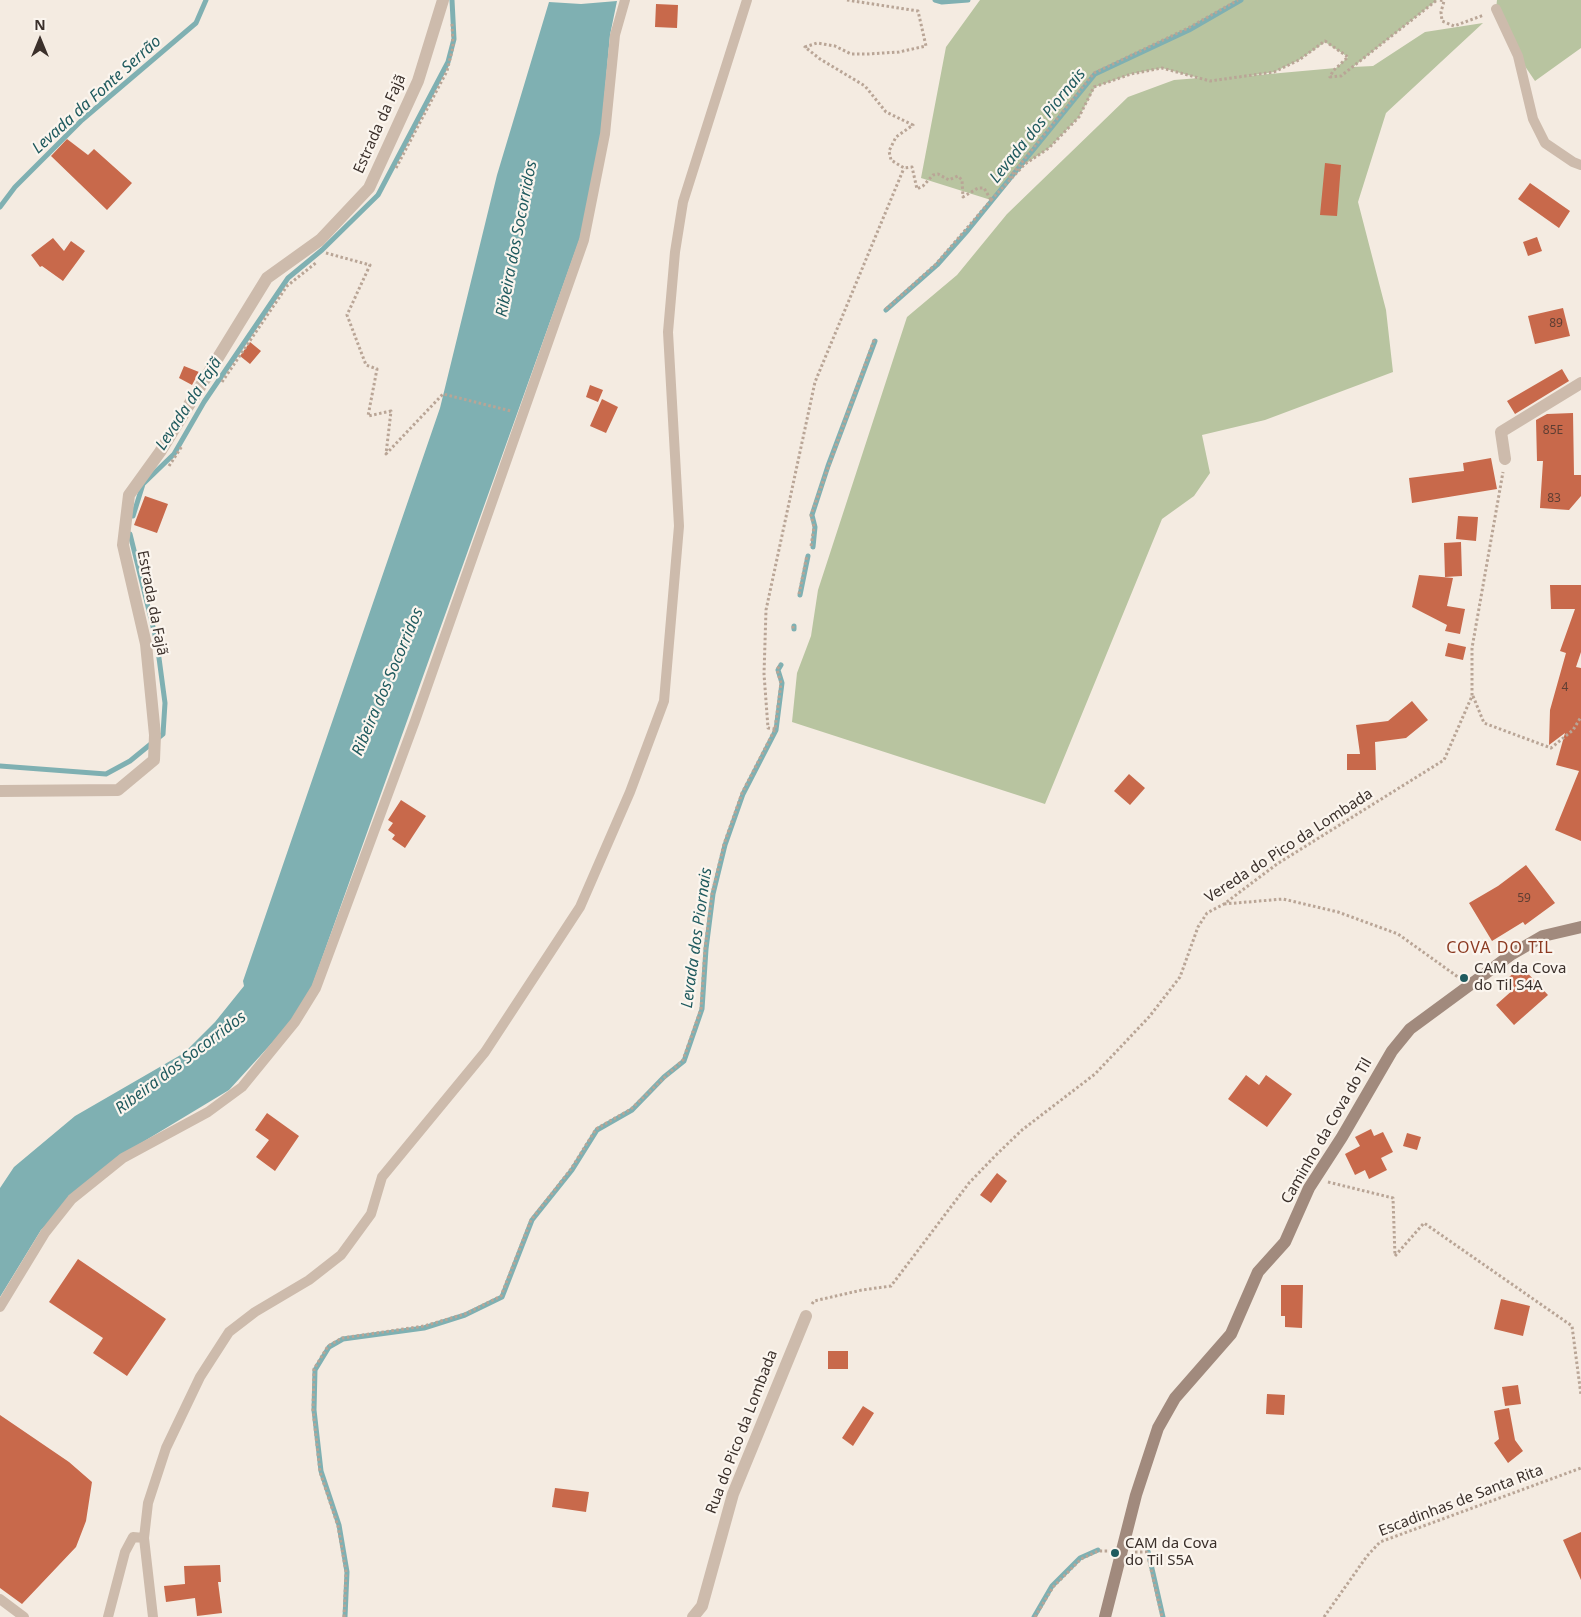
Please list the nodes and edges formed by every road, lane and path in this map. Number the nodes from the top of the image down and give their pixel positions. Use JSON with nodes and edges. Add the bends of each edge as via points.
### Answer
{"nodes":[{"id":1,"x":443,"y":0,"type":"edge"},
{"id":2,"x":625,"y":0,"type":"edge"},
{"id":3,"x":747,"y":0,"type":"edge"},
{"id":4,"x":847,"y":0,"type":"edge"},
{"id":5,"x":1238,"y":0,"type":"edge"},
{"id":6,"x":1438,"y":0,"type":"edge"},
{"id":7,"x":1496,"y":9,"type":"joint"},
{"id":8,"x":451,"y":14,"type":"dead end"},
{"id":9,"x":1581,"y":165,"type":"edge"},
{"id":10,"x":904,"y":168,"type":"junction"},
{"id":11,"x":395,"y":170,"type":"dead end"},
{"id":12,"x":991,"y":200,"type":"junction"},
{"id":13,"x":320,"y":240,"type":"junction"},
{"id":14,"x":332,"y":246,"type":"dead end"},
{"id":15,"x":325,"y":253,"type":"junction"},
{"id":16,"x":886,"y":310,"type":"dead end"},
{"id":17,"x":874,"y":340,"type":"dead end"},
{"id":18,"x":1581,"y":383,"type":"edge"},
{"id":19,"x":219,"y":387,"type":"dead end"},
{"id":20,"x":525,"y":414,"type":"junction"},
{"id":21,"x":186,"y":440,"type":"dead end"},
{"id":22,"x":1505,"y":459,"type":"joint"},
{"id":23,"x":167,"y":468,"type":"dead end"},
{"id":24,"x":812,"y":546,"type":"dead end"},
{"id":25,"x":806,"y":555,"type":"dead end"},
{"id":26,"x":799,"y":594,"type":"dead end"},
{"id":27,"x":780,"y":664,"type":"dead end"},
{"id":28,"x":1472,"y":696,"type":"junction"},
{"id":29,"x":1581,"y":717,"type":"edge"},
{"id":30,"x":775,"y":729,"type":"junction"},
{"id":31,"x":0,"y":791,"type":"edge"},
{"id":32,"x":1224,"y":904,"type":"junction"},
{"id":33,"x":1581,"y":926,"type":"edge"},
{"id":34,"x":1468,"y":985,"type":"junction"},
{"id":35,"x":1316,"y":1178,"type":"junction"},
{"id":36,"x":0,"y":1307,"type":"edge"},
{"id":37,"x":806,"y":1316,"type":"joint"},
{"id":38,"x":1581,"y":1395,"type":"edge"},
{"id":39,"x":1581,"y":1468,"type":"edge"},
{"id":40,"x":144,"y":1538,"type":"junction"},
{"id":41,"x":1121,"y":1552,"type":"junction"},
{"id":42,"x":0,"y":1599,"type":"edge"},
{"id":43,"x":24,"y":1617,"type":"edge"},
{"id":44,"x":108,"y":1617,"type":"edge"},
{"id":45,"x":153,"y":1617,"type":"edge"},
{"id":46,"x":344,"y":1617,"type":"edge"},
{"id":47,"x":693,"y":1617,"type":"edge"},
{"id":48,"x":1035,"y":1617,"type":"edge"},
{"id":49,"x":1105,"y":1617,"type":"edge"},
{"id":50,"x":1162,"y":1617,"type":"edge"},
{"id":51,"x":1324,"y":1617,"type":"edge"}],
"edges":[{"from":1,"to":13,"type":"street","name":"Estrada da Fajã","via":[[418,81],[369,188]]},
{"from":2,"to":20,"type":"lane","via":[[615,35],[605,134],[584,240]]},
{"from":3,"to":40,"type":"lane","via":[[683,202],[675,252],[668,332],[679,526],[664,701],[630,792],[580,907],[485,1052],[382,1177],[371,1214],[341,1255],[230,1332],[205,1369],[166,1448],[148,1503]]},
{"from":4,"to":10,"type":"path","via":[[918,11],[926,46],[868,54],[851,54],[817,42],[805,47],[865,86],[886,112],[913,125],[896,137],[889,152],[891,160]]},
{"from":5,"to":12,"type":"path","via":[[1094,73]]},
{"from":6,"to":7,"type":"path","via":[[1444,1],[1442,21],[1454,26]]},
{"from":6,"to":12,"type":"path","via":[[1341,76],[1330,78],[1348,57],[1325,42],[1274,72],[1210,81],[1162,68],[1131,74],[1094,87],[1079,117],[1049,148],[1025,164]]},
{"from":7,"to":9,"type":"lane","via":[[1518,56],[1533,119],[1545,143]]},
{"from":8,"to":11,"type":"path","via":[[453,47],[447,70]]},
{"from":10,"to":12,"type":"path","via":[[912,167],[917,189],[933,175],[949,180],[958,176],[962,180],[963,197],[984,188]]},
{"from":10,"to":30,"type":"path","via":[[813,391],[766,610],[764,674],[768,728]]},
{"from":12,"to":16,"type":"path","via":[[936,264]]},
{"from":13,"to":15,"type":"path"},
{"from":13,"to":31,"type":"street","name":"Estrada da Fajã","via":[[267,278],[160,452],[129,495],[123,545],[146,644],[155,736],[154,760],[118,790]]},
{"from":14,"to":15,"type":"path"},
{"from":15,"to":19,"type":"path","via":[[287,286]]},
{"from":15,"to":20,"type":"path","via":[[370,265],[347,315],[366,365],[377,369],[368,416],[391,411],[386,454],[443,394]]},
{"from":17,"to":24,"type":"path","via":[[810,515],[814,527]]},
{"from":18,"to":22,"type":"street","via":[[1501,432]]},
{"from":20,"to":36,"type":"lane","via":[[316,988],[295,1022],[242,1087],[208,1112],[123,1158],[72,1199],[45,1233]]},
{"from":21,"to":23,"type":"path"},
{"from":22,"to":28,"type":"path","name":"Vereda do Pico da Lombada","via":[[1472,648]]},
{"from":25,"to":26,"type":"path"},
{"from":27,"to":30,"type":"path","via":[[777,670],[781,682]]},
{"from":28,"to":29,"type":"path","via":[[1484,723],[1551,748],[1573,730]]},
{"from":28,"to":32,"type":"path","name":"Vereda do Pico da Lombada","via":[[1444,760],[1277,864]]},
{"from":30,"to":46,"type":"path","via":[[742,793],[724,844],[704,949],[701,1008],[683,1060],[631,1109],[596,1129],[571,1169],[531,1220],[501,1296],[465,1314],[424,1326],[342,1338],[328,1346],[314,1369],[313,1410],[320,1472],[338,1526],[346,1572]]},
{"from":32,"to":34,"type":"path","via":[[1283,899],[1338,912],[1398,934]]},
{"from":32,"to":37,"type":"path","name":"Vereda do Pico da Lombada","via":[[1208,913],[1198,927],[1180,977],[1149,1016],[1095,1074],[1022,1130],[970,1183],[891,1286],[814,1301]]},
{"from":33,"to":34,"type":"street","name":"Caminho da Cova do Til","via":[[1544,936]]},
{"from":34,"to":35,"type":"street","name":"Caminho da Cova do Til","via":[[1410,1029],[1392,1051]]},
{"from":35,"to":38,"type":"path","via":[[1393,1198],[1395,1256],[1424,1223],[1572,1326]]},
{"from":35,"to":41,"type":"street","name":"Caminho da Cova do Til","via":[[1285,1242],[1258,1272],[1231,1334],[1181,1391],[1158,1428]]},
{"from":37,"to":47,"type":"street","name":"Rua do Pico da Lombada","via":[[733,1494],[702,1606]]},
{"from":39,"to":51,"type":"path","name":"Escadinhas de Santa Rita","via":[[1380,1542]]},
{"from":40,"to":44,"type":"lane","via":[[133,1537],[125,1552]]},
{"from":40,"to":45,"type":"lane"},
{"from":41,"to":48,"type":"path","via":[[1098,1551],[1081,1559],[1053,1587]]},
{"from":41,"to":49,"type":"street","name":"Caminho da Cova do Til"},
{"from":41,"to":50,"type":"path","via":[[1147,1552]]},
{"from":42,"to":43,"type":"lane"}]}
